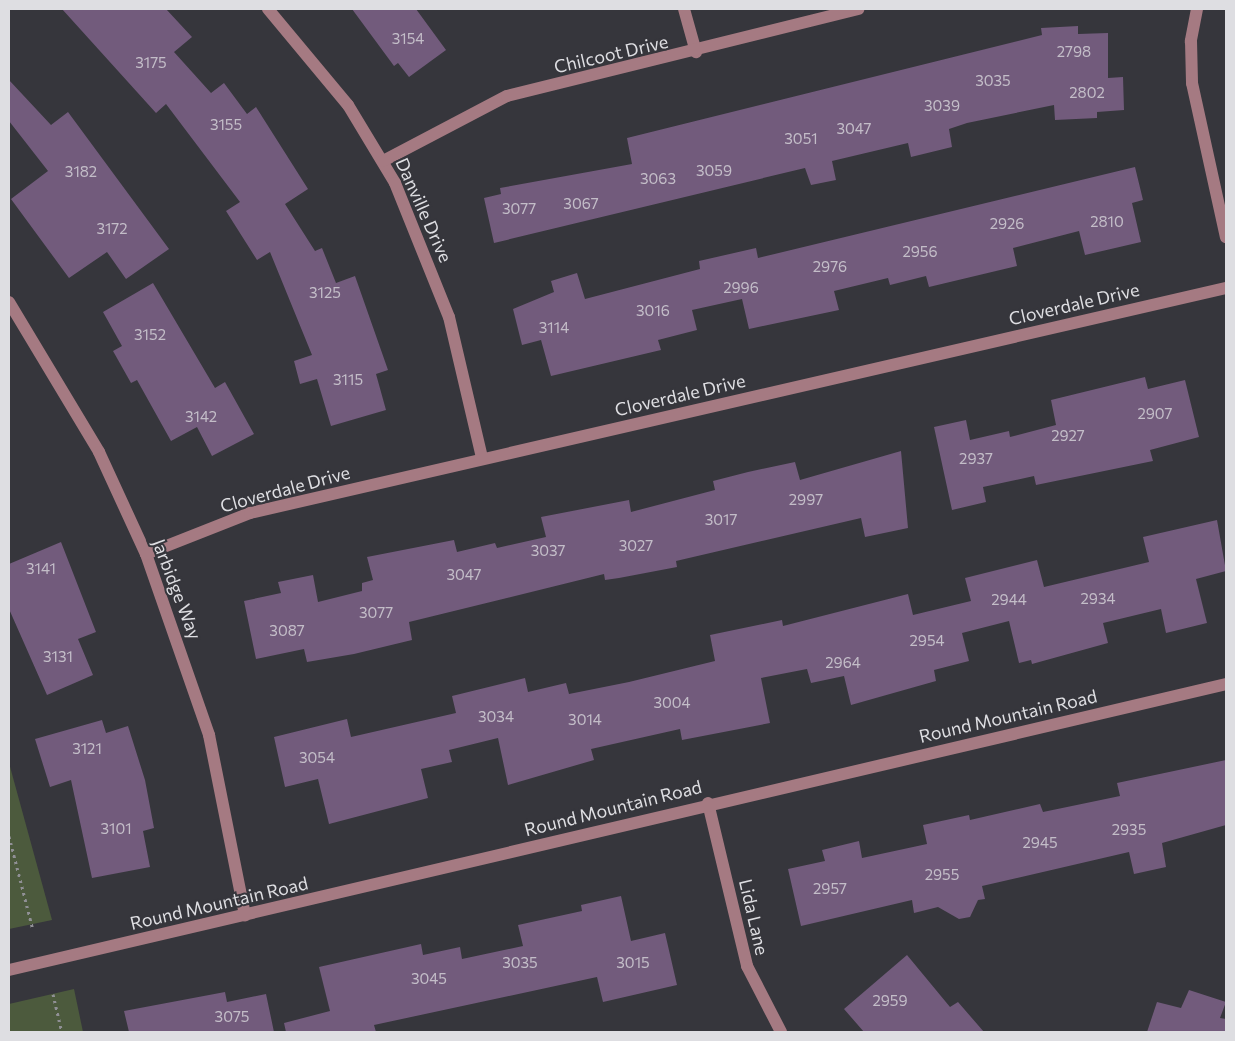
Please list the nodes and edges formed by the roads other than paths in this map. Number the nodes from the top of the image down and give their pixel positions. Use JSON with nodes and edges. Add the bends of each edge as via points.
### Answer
{"nodes":[{"id":1,"x":268,"y":9,"type":"edge"},
{"id":2,"x":684,"y":9,"type":"edge"},
{"id":3,"x":858,"y":9,"type":"edge"},
{"id":4,"x":1197,"y":9,"type":"edge"},
{"id":5,"x":696,"y":52,"type":"junction"},
{"id":6,"x":383,"y":161,"type":"junction"},
{"id":7,"x":1226,"y":237,"type":"edge"},
{"id":8,"x":1226,"y":288,"type":"edge"},
{"id":9,"x":9,"y":302,"type":"edge"},
{"id":10,"x":482,"y":458,"type":"junction"},
{"id":11,"x":146,"y":554,"type":"junction"},
{"id":12,"x":1226,"y":684,"type":"edge"},
{"id":13,"x":708,"y":803,"type":"junction"},
{"id":14,"x":245,"y":915,"type":"junction"},
{"id":15,"x":9,"y":970,"type":"edge"},
{"id":16,"x":781,"y":1032,"type":"edge"}],
"edges":[{"from":1,"to":6,"type":"street","name":"Danville Drive","via":[[342,97]]},
{"from":2,"to":5,"type":"street"},
{"from":3,"to":5,"type":"street","name":"Chilcoot Drive"},
{"from":4,"to":7,"type":"street","via":[[1191,41],[1192,83]]},
{"from":5,"to":6,"type":"street","name":"Chilcoot Drive","via":[[507,96]]},
{"from":6,"to":10,"type":"street","name":"Danville Drive","via":[[426,250],[449,317]]},
{"from":8,"to":10,"type":"street","name":"Cloverdale Drive"},
{"from":9,"to":11,"type":"street","name":"Jarbidge Way","via":[[99,452]]},
{"from":10,"to":11,"type":"street","name":"Cloverdale Drive","via":[[250,513]]},
{"from":11,"to":14,"type":"street","name":"Jarbidge Way","via":[[208,734]]},
{"from":12,"to":13,"type":"street","name":"Round Mountain Road"},
{"from":13,"to":14,"type":"street","name":"Round Mountain Road"},
{"from":13,"to":16,"type":"street","name":"Lida Lane","via":[[747,966]]},
{"from":14,"to":15,"type":"street","name":"Round Mountain Road"}]}
